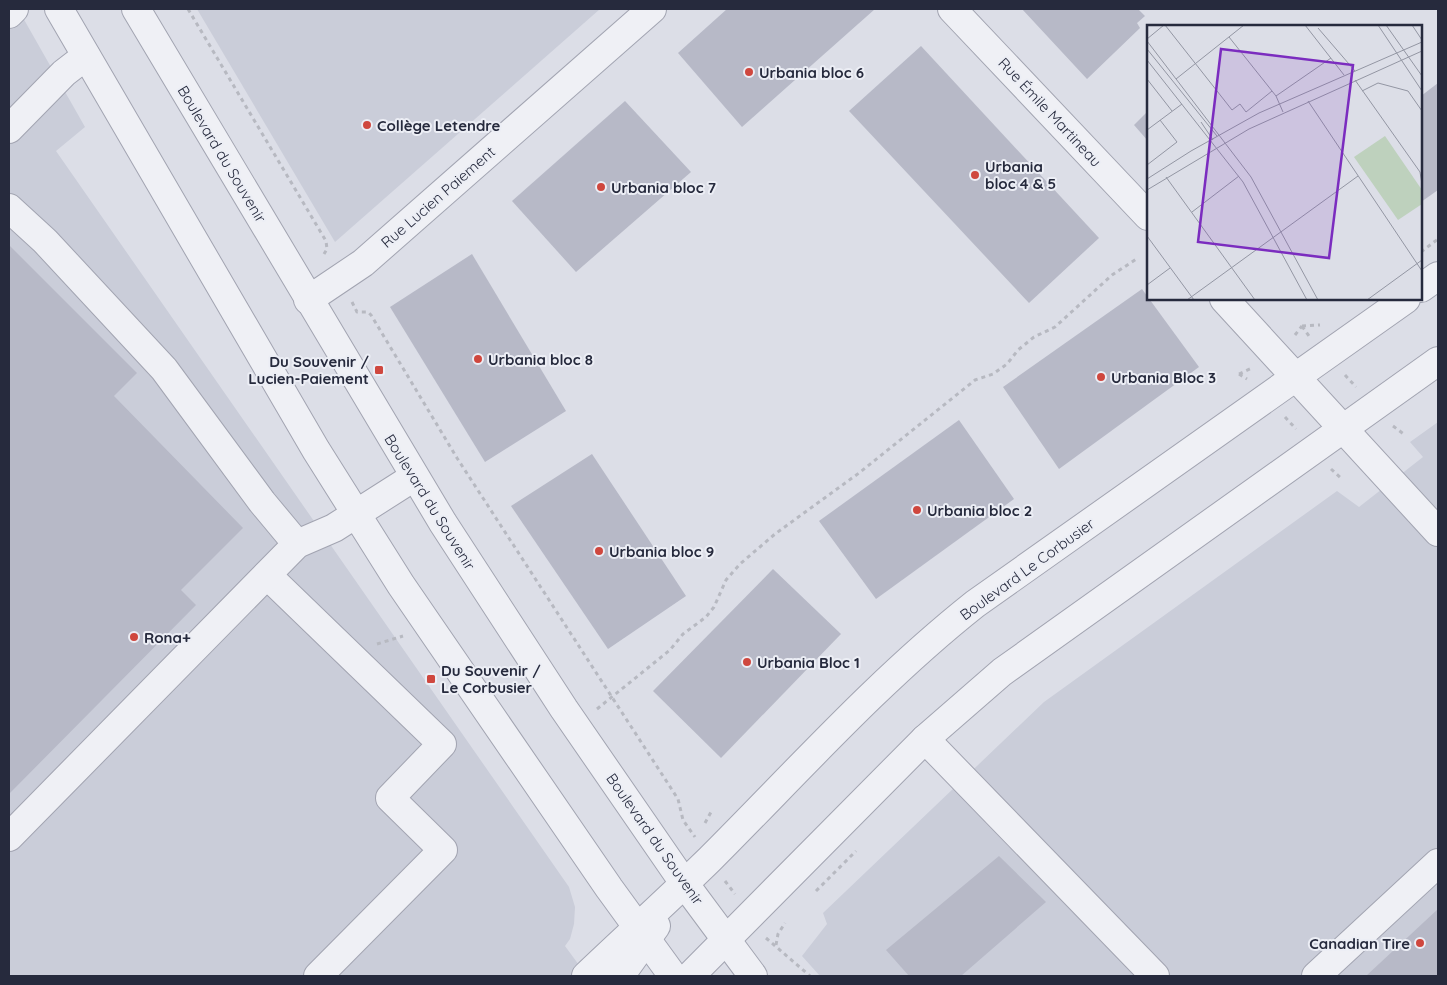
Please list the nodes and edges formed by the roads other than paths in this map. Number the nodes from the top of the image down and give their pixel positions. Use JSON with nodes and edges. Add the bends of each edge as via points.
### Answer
{"nodes":[{"id":1,"x":14,"y":9,"type":"edge"},
{"id":2,"x":59,"y":9,"type":"edge"},
{"id":3,"x":136,"y":9,"type":"edge"},
{"id":4,"x":652,"y":9,"type":"edge"},
{"id":5,"x":952,"y":9,"type":"edge"},
{"id":6,"x":9,"y":14,"type":"edge"},
{"id":7,"x":86,"y":56,"type":"junction"},
{"id":8,"x":9,"y":129,"type":"edge"},
{"id":9,"x":9,"y":208,"type":"edge"},
{"id":10,"x":1147,"y":215,"type":"edge"},
{"id":11,"x":1438,"y":276,"type":"edge"},
{"id":12,"x":1422,"y":287,"type":"edge"},
{"id":13,"x":308,"y":300,"type":"junction"},
{"id":14,"x":1225,"y":300,"type":"edge"},
{"id":15,"x":1405,"y":300,"type":"edge"},
{"id":16,"x":1438,"y":360,"type":"edge"},
{"id":17,"x":1296,"y":378,"type":"junction"},
{"id":18,"x":1344,"y":428,"type":"junction"},
{"id":19,"x":414,"y":477,"type":"junction"},
{"id":20,"x":357,"y":514,"type":"junction"},
{"id":21,"x":1438,"y":532,"type":"edge"},
{"id":22,"x":297,"y":544,"type":"junction"},
{"id":23,"x":267,"y":575,"type":"junction"},
{"id":24,"x":925,"y":739,"type":"junction"},
{"id":25,"x":9,"y":837,"type":"edge"},
{"id":26,"x":1438,"y":863,"type":"edge"},
{"id":27,"x":684,"y":883,"type":"junction"},
{"id":28,"x":642,"y":934,"type":"junction"},
{"id":29,"x":725,"y":939,"type":"junction"},
{"id":30,"x":673,"y":975,"type":"edge"},
{"id":31,"x":318,"y":976,"type":"edge"},
{"id":32,"x":586,"y":976,"type":"edge"},
{"id":33,"x":620,"y":976,"type":"edge"},
{"id":34,"x":753,"y":976,"type":"edge"},
{"id":35,"x":1155,"y":976,"type":"edge"},
{"id":36,"x":1316,"y":976,"type":"edge"}],
"edges":[{"from":1,"to":6,"type":"street"},
{"from":2,"to":7,"type":"street"},
{"from":3,"to":13,"type":"street","name":"Boulevard du Souvenir"},
{"from":4,"to":13,"type":"street","name":"Rue Lucien Paiement","via":[[363,263]]},
{"from":5,"to":10,"type":"street","name":"Rue Émile Martineau"},
{"from":7,"to":8,"type":"street","via":[[64,73]]},
{"from":7,"to":20,"type":"street"},
{"from":9,"to":22,"type":"street","via":[[164,369]]},
{"from":11,"to":12,"type":"street"},
{"from":13,"to":19,"type":"street","name":"Boulevard du Souvenir"},
{"from":14,"to":17,"type":"street"},
{"from":15,"to":17,"type":"street","name":"Boulevard Le Corbusier"},
{"from":16,"to":18,"type":"street"},
{"from":17,"to":18,"type":"street"},
{"from":17,"to":27,"type":"street","name":"Boulevard Le Corbusier","via":[[975,604],[934,637],[869,696]]},
{"from":18,"to":21,"type":"street"},
{"from":18,"to":24,"type":"street","via":[[1022,656]]},
{"from":19,"to":20,"type":"street"},
{"from":19,"to":27,"type":"street","name":"Boulevard du Souvenir","via":[[549,687]]},
{"from":20,"to":22,"type":"street"},
{"from":20,"to":28,"type":"street","via":[[442,646]]},
{"from":22,"to":23,"type":"street"},
{"from":23,"to":25,"type":"street"},
{"from":23,"to":31,"type":"street","via":[[442,744],[390,798],[443,850]]},
{"from":24,"to":29,"type":"street"},
{"from":24,"to":35,"type":"street"},
{"from":26,"to":36,"type":"street"},
{"from":27,"to":28,"type":"street","name":"Boulevard Le Corbusier"},
{"from":27,"to":29,"type":"street","name":"Boulevard du Souvenir"},
{"from":28,"to":30,"type":"street"},
{"from":28,"to":32,"type":"street","name":"Boulevard Le Corbusier"},
{"from":28,"to":33,"type":"street","name":"Boulevard Le Corbusier"},
{"from":29,"to":30,"type":"street"},
{"from":29,"to":34,"type":"street","name":"Boulevard du Souvenir"}]}
